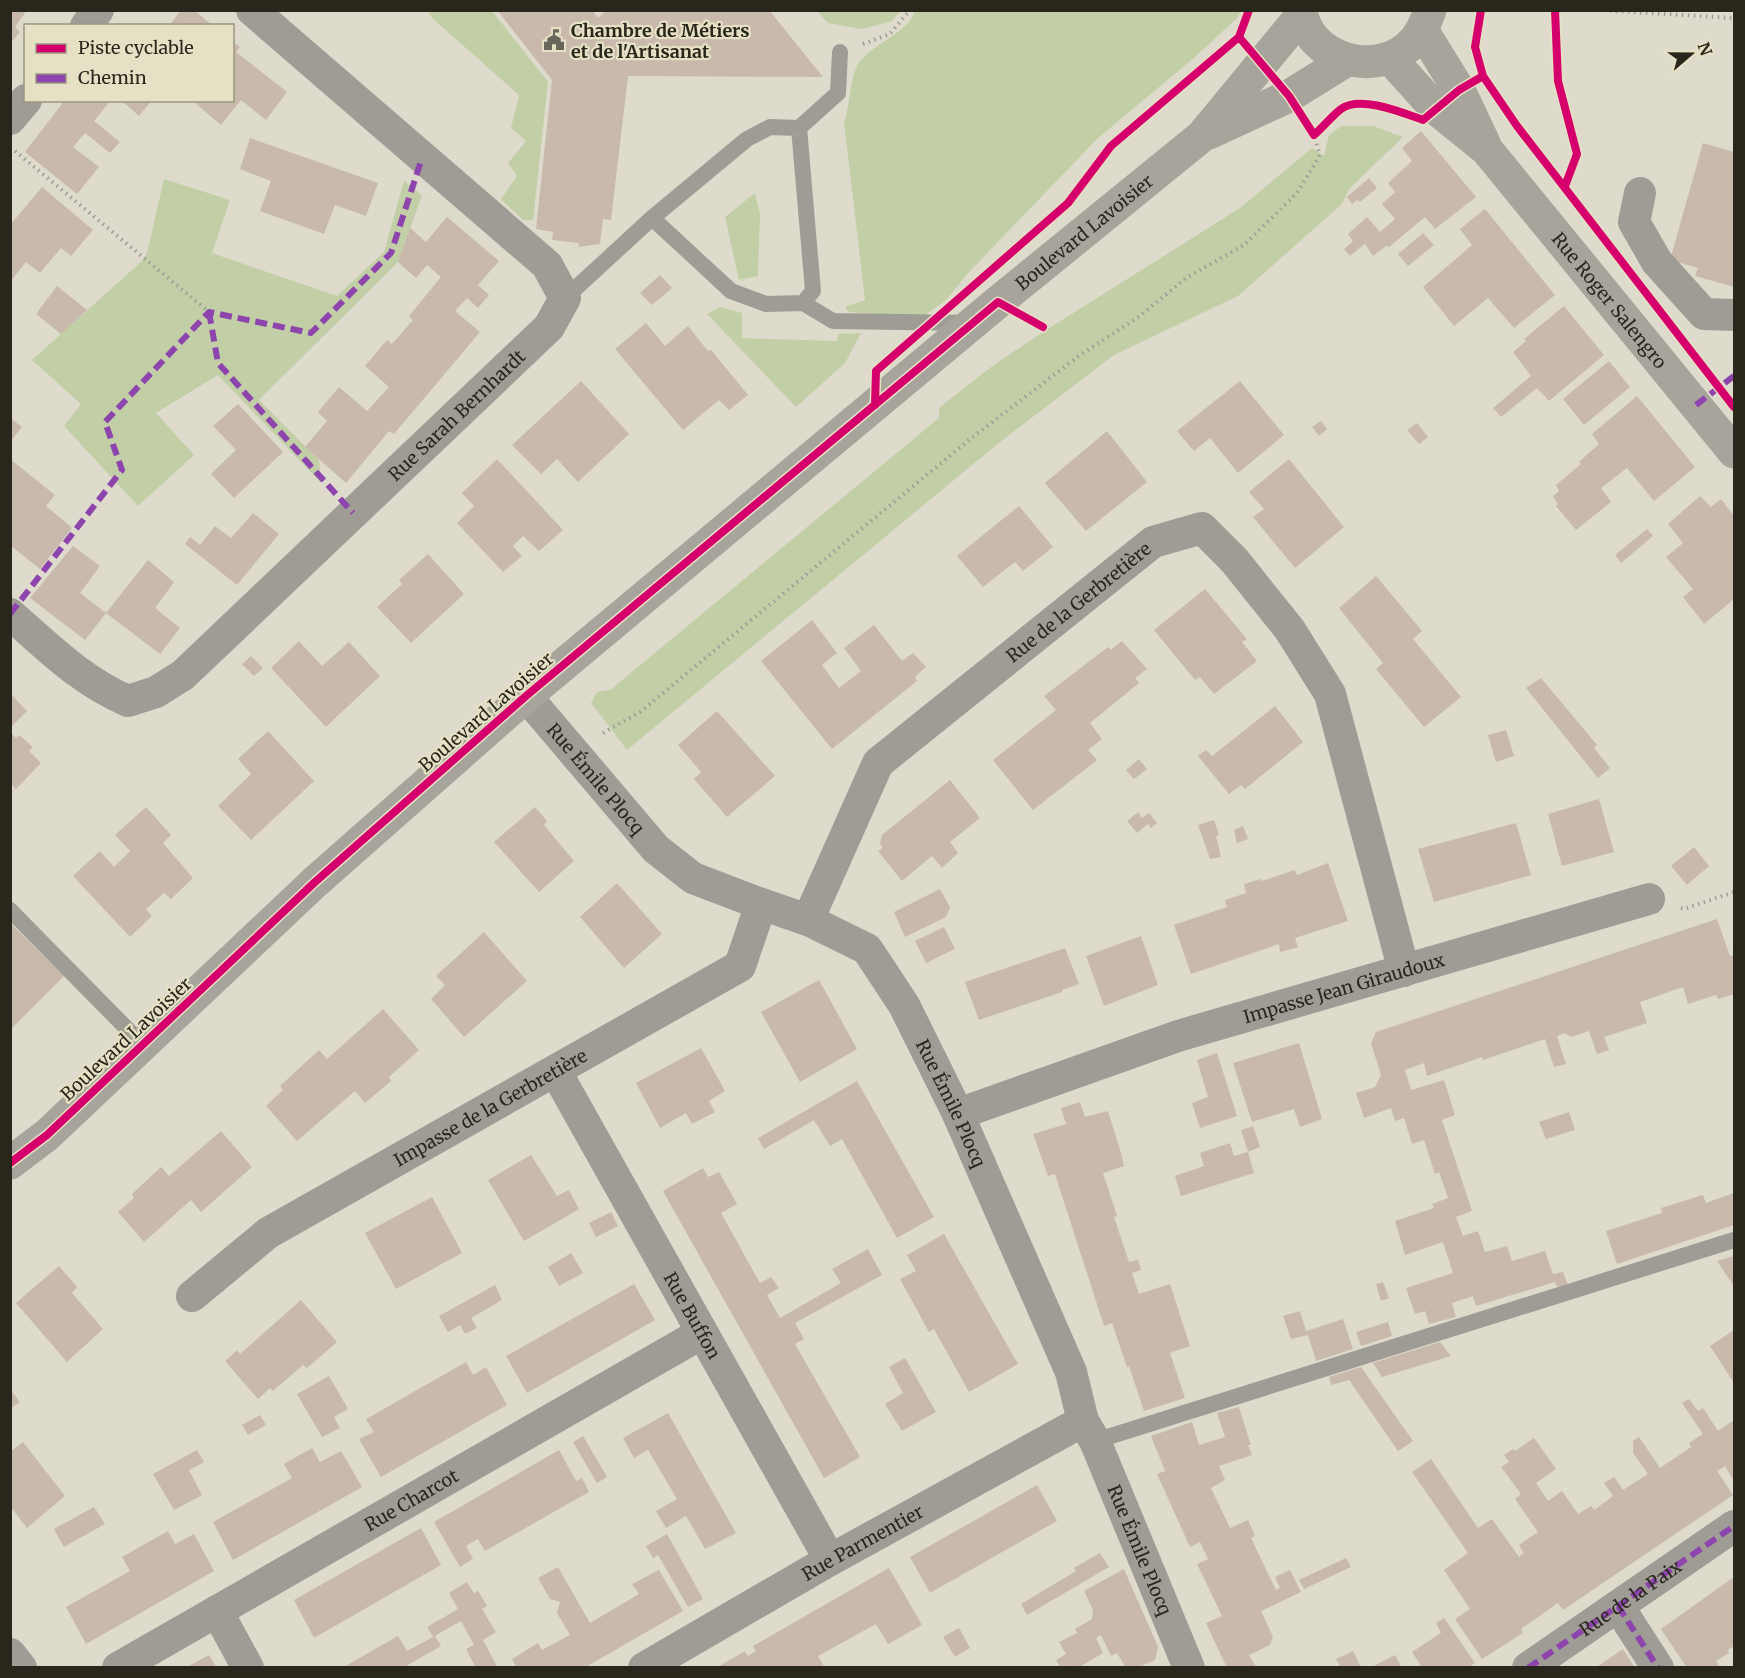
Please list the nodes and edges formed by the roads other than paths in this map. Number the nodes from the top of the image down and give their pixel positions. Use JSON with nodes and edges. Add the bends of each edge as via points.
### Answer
{"nodes":[{"id":1,"x":98,"y":10,"type":"edge"},
{"id":2,"x":252,"y":10,"type":"edge"},
{"id":3,"x":1301,"y":13,"type":"edge"},
{"id":4,"x":1426,"y":20,"type":"edge"},
{"id":5,"x":88,"y":24,"type":"edge"},
{"id":6,"x":840,"y":52,"type":"road end"},
{"id":7,"x":1390,"y":58,"type":"junction"},
{"id":8,"x":1347,"y":60,"type":"junction"},
{"id":9,"x":24,"y":102,"type":"edge"},
{"id":10,"x":10,"y":118,"type":"edge"},
{"id":11,"x":799,"y":128,"type":"junction"},
{"id":12,"x":1202,"y":136,"type":"junction"},
{"id":13,"x":1487,"y":150,"type":"junction"},
{"id":14,"x":1640,"y":193,"type":"dead end"},
{"id":15,"x":652,"y":218,"type":"junction"},
{"id":16,"x":565,"y":298,"type":"junction"},
{"id":17,"x":803,"y":303,"type":"junction"},
{"id":18,"x":1734,"y":315,"type":"edge"},
{"id":19,"x":973,"y":323,"type":"junction"},
{"id":20,"x":1734,"y":452,"type":"edge"},
{"id":21,"x":10,"y":614,"type":"edge"},
{"id":22,"x":526,"y":696,"type":"junction"},
{"id":23,"x":1649,"y":899,"type":"road end"},
{"id":24,"x":761,"y":904,"type":"junction"},
{"id":25,"x":10,"y":910,"type":"edge"},
{"id":26,"x":808,"y":920,"type":"junction"},
{"id":27,"x":1404,"y":971,"type":"junction"},
{"id":28,"x":142,"y":1044,"type":"junction"},
{"id":29,"x":556,"y":1072,"type":"junction"},
{"id":30,"x":958,"y":1114,"type":"junction"},
{"id":31,"x":47,"y":1135,"type":"junction"},
{"id":32,"x":10,"y":1163,"type":"edge"},
{"id":33,"x":10,"y":1179,"type":"edge"},
{"id":34,"x":1734,"y":1240,"type":"edge"},
{"id":35,"x":192,"y":1296,"type":"dead end"},
{"id":36,"x":702,"y":1333,"type":"junction"},
{"id":37,"x":1089,"y":1431,"type":"junction"},
{"id":38,"x":1734,"y":1527,"type":"edge"},
{"id":39,"x":830,"y":1560,"type":"junction"},
{"id":40,"x":1618,"y":1606,"type":"junction"},
{"id":41,"x":217,"y":1611,"type":"junction"},
{"id":42,"x":10,"y":1654,"type":"edge"},
{"id":43,"x":21,"y":1668,"type":"edge"},
{"id":44,"x":118,"y":1668,"type":"edge"},
{"id":45,"x":248,"y":1668,"type":"edge"},
{"id":46,"x":644,"y":1668,"type":"edge"},
{"id":47,"x":1189,"y":1668,"type":"edge"},
{"id":48,"x":1528,"y":1668,"type":"edge"},
{"id":49,"x":1658,"y":1668,"type":"edge"}],
"edges":[{"from":1,"to":5,"type":"street"},
{"from":2,"to":16,"type":"street","via":[[547,265]]},
{"from":3,"to":8,"type":"main road","via":[[1311,36],[1327,51]]},
{"from":3,"to":12,"type":"main road","name":"Boulevard Lavoisier"},
{"from":4,"to":7,"type":"main road","via":[[1408,47]]},
{"from":4,"to":13,"type":"main road"},
{"from":6,"to":11,"type":"lane","via":[[838,93]]},
{"from":7,"to":8,"type":"main road","via":[[1369,63]]},
{"from":7,"to":13,"type":"main road","via":[[1435,108]]},
{"from":8,"to":12,"type":"main road","name":"Boulevard Lavoisier","via":[[1289,96]]},
{"from":9,"to":10,"type":"street"},
{"from":11,"to":15,"type":"lane","via":[[770,127],[747,139]]},
{"from":11,"to":17,"type":"lane","via":[[813,291]]},
{"from":12,"to":19,"type":"main road","name":"Boulevard Lavoisier"},
{"from":13,"to":20,"type":"main road","name":"Rue Roger Salengro"},
{"from":14,"to":18,"type":"street","via":[[1634,222],[1657,262],[1704,314]]},
{"from":15,"to":16,"type":"lane"},
{"from":15,"to":17,"type":"lane","via":[[730,291],[766,304]]},
{"from":16,"to":21,"type":"street","name":"Rue Sarah Bernhardt","via":[[549,327],[183,675],[156,692],[128,701],[108,692],[79,674]]},
{"from":17,"to":19,"type":"lane","via":[[833,321]]},
{"from":19,"to":22,"type":"main road","name":"Boulevard Lavoisier"},
{"from":22,"to":24,"type":"street","name":"Rue Émile Plocq","via":[[656,849],[693,878]]},
{"from":22,"to":28,"type":"main road","name":"Boulevard Lavoisier","via":[[315,882]]},
{"from":23,"to":27,"type":"street","name":"Impasse Jean Giraudoux"},
{"from":24,"to":26,"type":"street","name":"Rue Émile Plocq"},
{"from":24,"to":29,"type":"street","name":"Impasse de la Gerbretière","via":[[740,966]]},
{"from":25,"to":28,"type":"lane"},
{"from":26,"to":27,"type":"street","name":"Rue de la Gerbretière","via":[[878,763],[1154,542],[1202,528],[1234,560],[1290,630],[1330,694]]},
{"from":26,"to":30,"type":"street","name":"Rue Émile Plocq","via":[[867,949],[904,1005]]},
{"from":27,"to":30,"type":"street","name":"Impasse Jean Giraudoux","via":[[1178,1036]]},
{"from":28,"to":31,"type":"main road","name":"Boulevard Lavoisier"},
{"from":29,"to":35,"type":"street","name":"Impasse de la Gerbretière","via":[[268,1233]]},
{"from":29,"to":36,"type":"street","name":"Rue Buffon"},
{"from":30,"to":37,"type":"street","name":"Rue Émile Plocq","via":[[1071,1372]]},
{"from":31,"to":32,"type":"main road","name":"Boulevard Lavoisier"},
{"from":31,"to":33,"type":"main road","name":"Boulevard Lavoisier"},
{"from":34,"to":37,"type":"lane"},
{"from":36,"to":39,"type":"street","name":"Rue Buffon"},
{"from":36,"to":41,"type":"street","name":"Rue Charcot"},
{"from":37,"to":39,"type":"street","name":"Rue Parmentier"},
{"from":37,"to":47,"type":"street","name":"Rue Émile Plocq"},
{"from":38,"to":40,"type":"street","name":"Rue de la Paix"},
{"from":39,"to":46,"type":"street","name":"Rue Parmentier"},
{"from":40,"to":48,"type":"street","name":"Rue de la Paix"},
{"from":40,"to":49,"type":"street"},
{"from":41,"to":44,"type":"street","name":"Rue Charcot"},
{"from":41,"to":45,"type":"street"},
{"from":42,"to":43,"type":"street"}]}
